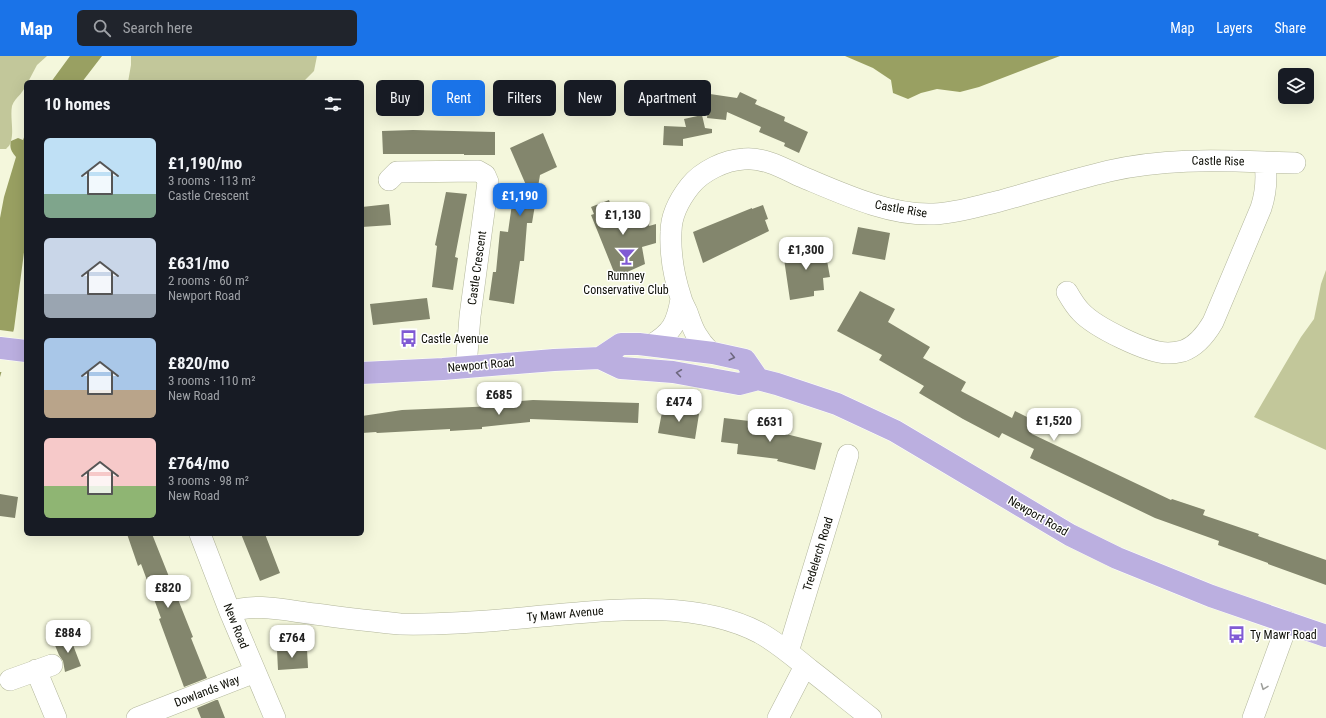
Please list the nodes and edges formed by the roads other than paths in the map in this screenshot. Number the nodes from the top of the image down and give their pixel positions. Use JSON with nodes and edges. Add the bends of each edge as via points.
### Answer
{"nodes":[{"id":1,"x":1265,"y":162,"type":"junction"},
{"id":2,"x":1295,"y":163,"type":"dead end"},
{"id":3,"x":389,"y":180,"type":"dead end"},
{"id":4,"x":1067,"y":292,"type":"dead end"},
{"id":5,"x":681,"y":299,"type":"junction"},
{"id":6,"x":651,"y":345,"type":"junction"},
{"id":7,"x":0,"y":348,"type":"edge"},
{"id":8,"x":24,"y":352,"type":"edge"},
{"id":9,"x":710,"y":352,"type":"junction"},
{"id":10,"x":600,"y":358,"type":"junction"},
{"id":11,"x":466,"y":367,"type":"junction"},
{"id":12,"x":364,"y":373,"type":"edge"},
{"id":13,"x":758,"y":379,"type":"junction"},
{"id":14,"x":848,"y":455,"type":"dead end"},
{"id":15,"x":201,"y":536,"type":"edge"},
{"id":16,"x":230,"y":612,"type":"junction"},
{"id":17,"x":1288,"y":622,"type":"junction"},
{"id":18,"x":1326,"y":636,"type":"edge"},
{"id":19,"x":788,"y":652,"type":"junction"},
{"id":20,"x":805,"y":666,"type":"junction"},
{"id":21,"x":255,"y":672,"type":"junction"},
{"id":22,"x":10,"y":680,"type":"dead end"},
{"id":23,"x":56,"y":718,"type":"edge"},
{"id":24,"x":137,"y":718,"type":"edge"},
{"id":25,"x":275,"y":718,"type":"edge"},
{"id":26,"x":778,"y":718,"type":"edge"},
{"id":27,"x":871,"y":718,"type":"edge"},
{"id":28,"x":1253,"y":718,"type":"edge"}],
"edges":[{"from":1,"to":2,"type":"street","name":"Castle Rise"},
{"from":1,"to":4,"type":"street","via":[[1266,182],[1262,208],[1213,322],[1205,335],[1194,344],[1184,350],[1167,353],[1142,347],[1100,327],[1081,312]]},
{"from":1,"to":5,"type":"street","name":"Castle Rise","via":[[1194,160],[1141,165],[949,213],[932,214],[874,205],[758,160],[744,158],[730,161],[709,170],[692,183],[672,217],[671,252]]},
{"from":3,"to":11,"type":"street","name":"Castle Crescent","via":[[397,172],[478,171],[485,175],[488,182],[470,316]]},
{"from":5,"to":6,"type":"street","name":"Castle Rise","via":[[678,317],[673,326],[666,335]]},
{"from":5,"to":9,"type":"street","name":"Castle Rise","via":[[696,335]]},
{"from":6,"to":9,"type":"main road"},
{"from":6,"to":10,"type":"main road","via":[[621,344]]},
{"from":7,"to":8,"type":"main road"},
{"from":9,"to":13,"type":"main road","one_way":true,"via":[[745,360]]},
{"from":10,"to":11,"type":"main road","name":"Newport Road"},
{"from":13,"to":10,"type":"main road","name":"Newport Road","one_way":true,"via":[[739,384],[673,372],[621,368]]},
{"from":11,"to":12,"type":"main road","name":"Newport Road"},
{"from":13,"to":17,"type":"main road","name":"Newport Road","via":[[817,396],[895,431],[1058,528],[1117,558],[1211,596]]},
{"from":14,"to":19,"type":"street","name":"Tredelerch Road"},
{"from":15,"to":16,"type":"street","name":"New Road"},
{"from":16,"to":19,"type":"street","name":"Ty Mawr Avenue","via":[[246,607],[269,608],[400,624],[433,624],[614,610],[668,611],[725,619],[760,634]]},
{"from":16,"to":21,"type":"street","name":"New Road"},
{"from":17,"to":18,"type":"main road","name":"Newport Road"},
{"from":17,"to":28,"type":"street","one_way":true},
{"from":19,"to":20,"type":"street","name":"Ty Mawr Avenue"},
{"from":20,"to":26,"type":"street"},
{"from":20,"to":27,"type":"street","name":"Ty Mawr Avenue"},
{"from":21,"to":24,"type":"street","name":"Dowlands Way"},
{"from":21,"to":25,"type":"street","name":"New Road"},
{"from":22,"to":23,"type":"street","via":[[44,667]]}]}
